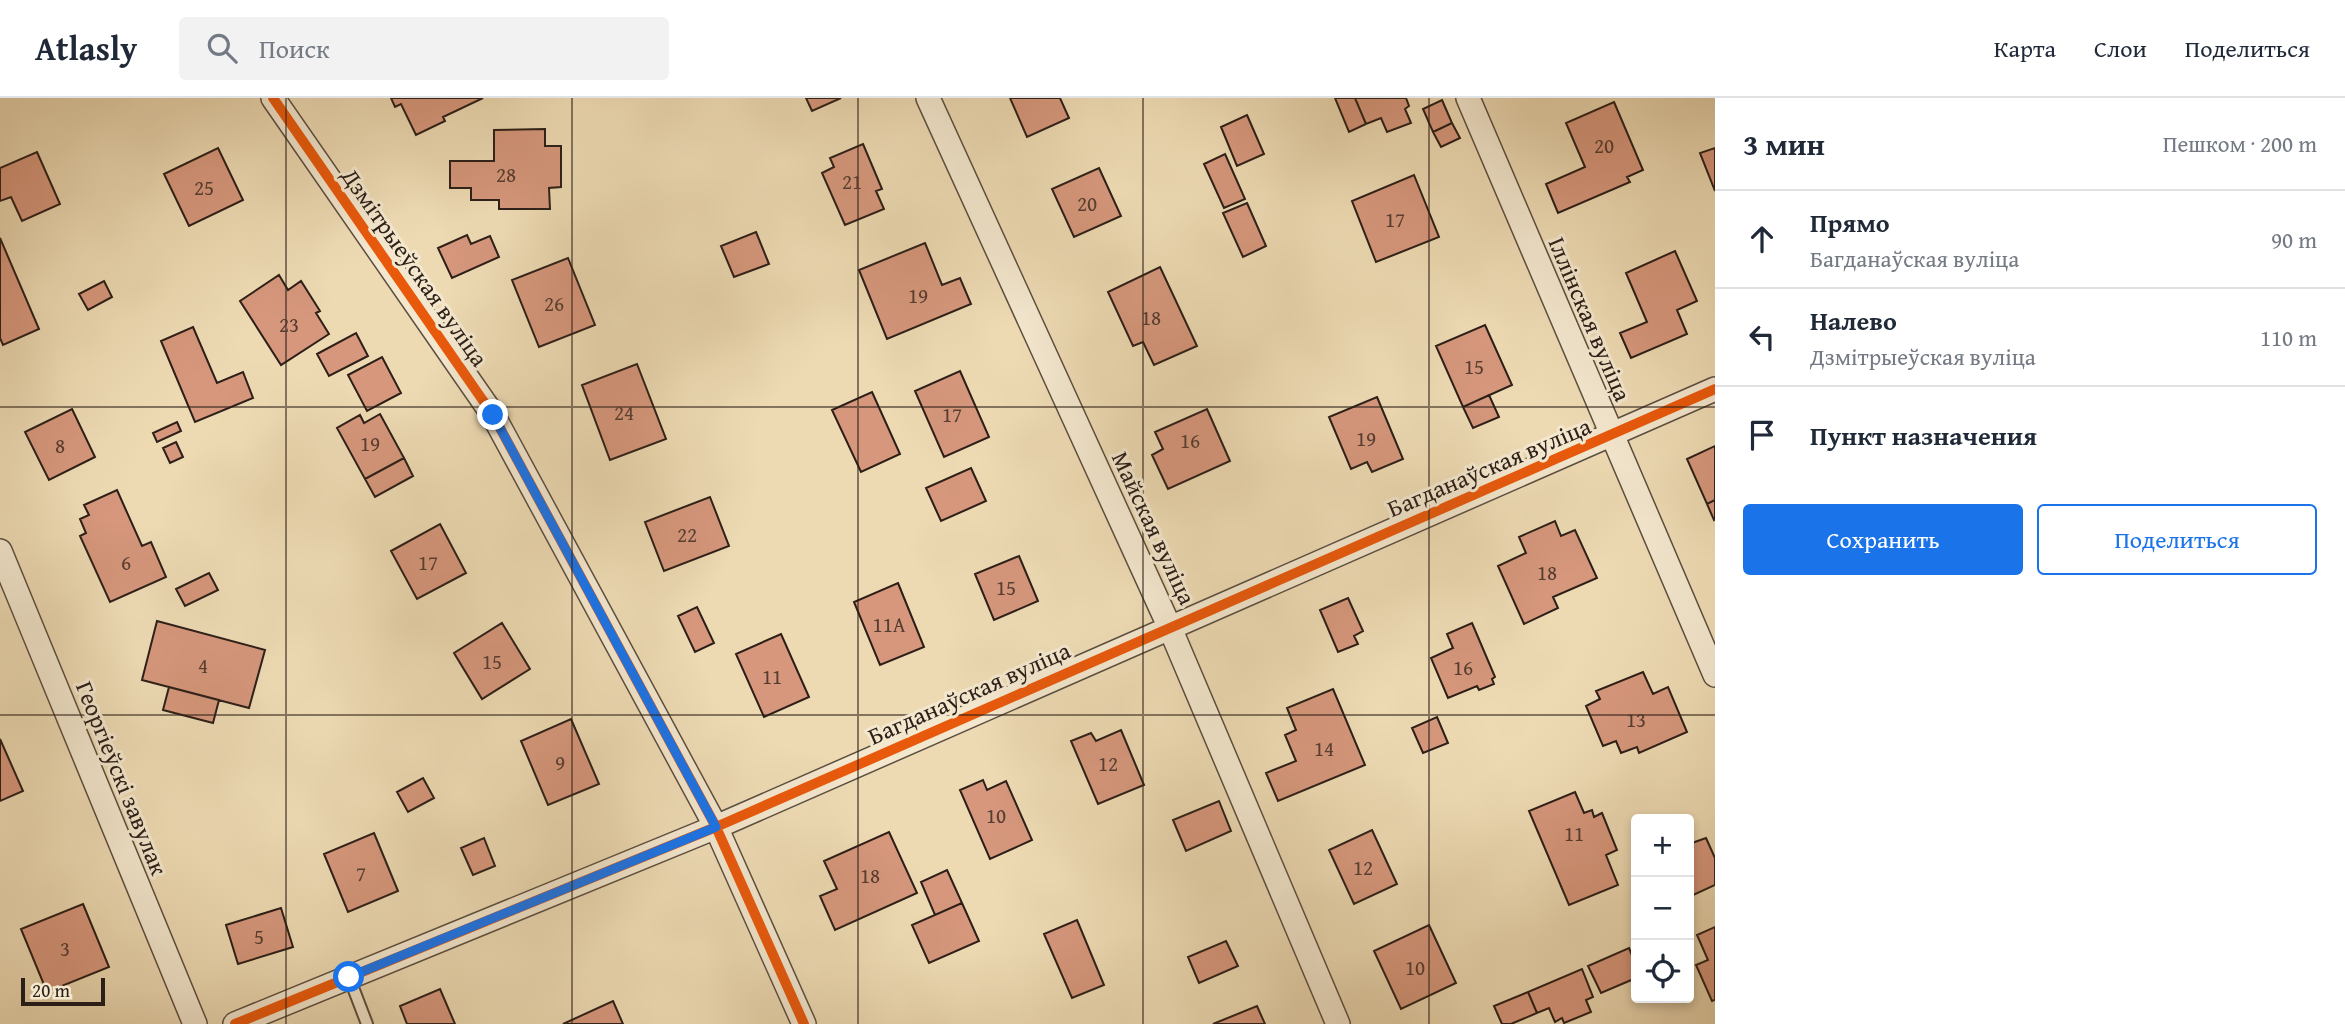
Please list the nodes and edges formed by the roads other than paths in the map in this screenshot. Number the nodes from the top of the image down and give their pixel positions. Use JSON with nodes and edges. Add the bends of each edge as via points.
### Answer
{"nodes":[{"id":1,"x":273,"y":98,"type":"edge"},
{"id":2,"x":928,"y":98,"type":"edge"},
{"id":3,"x":1468,"y":98,"type":"edge"},
{"id":4,"x":1715,"y":389,"type":"edge"},
{"id":5,"x":1611,"y":436,"type":"junction"},
{"id":6,"x":0,"y":551,"type":"edge"},
{"id":7,"x":1170,"y":628,"type":"junction"},
{"id":8,"x":1715,"y":676,"type":"edge"},
{"id":9,"x":716,"y":827,"type":"junction"},
{"id":10,"x":349,"y":977,"type":"junction"},
{"id":11,"x":195,"y":1024,"type":"edge"},
{"id":12,"x":234,"y":1024,"type":"edge"},
{"id":13,"x":367,"y":1024,"type":"edge"},
{"id":14,"x":804,"y":1024,"type":"edge"},
{"id":15,"x":1338,"y":1024,"type":"edge"}],
"edges":[{"from":1,"to":9,"type":"street","name":"Дзмітрыеўская вуліца","via":[[493,415]]},
{"from":2,"to":7,"type":"street","name":"Майская вуліца"},
{"from":3,"to":5,"type":"street","name":"Іллінская вуліца"},
{"from":4,"to":5,"type":"street","name":"Багданаўская вуліца"},
{"from":5,"to":7,"type":"street","name":"Багданаўская вуліца"},
{"from":5,"to":8,"type":"street","name":"Іллінская вуліца"},
{"from":6,"to":11,"type":"street","name":"Георгіеўскі завулак"},
{"from":7,"to":9,"type":"street","name":"Багданаўская вуліца"},
{"from":7,"to":15,"type":"street","name":"Майская вуліца"},
{"from":9,"to":10,"type":"street","name":"Багданаўская вуліца"},
{"from":9,"to":14,"type":"street","name":"Дзмітрыеўская вуліца"},
{"from":10,"to":12,"type":"street","name":"Багданаўская вуліца"},
{"from":10,"to":13,"type":"lane"}]}
